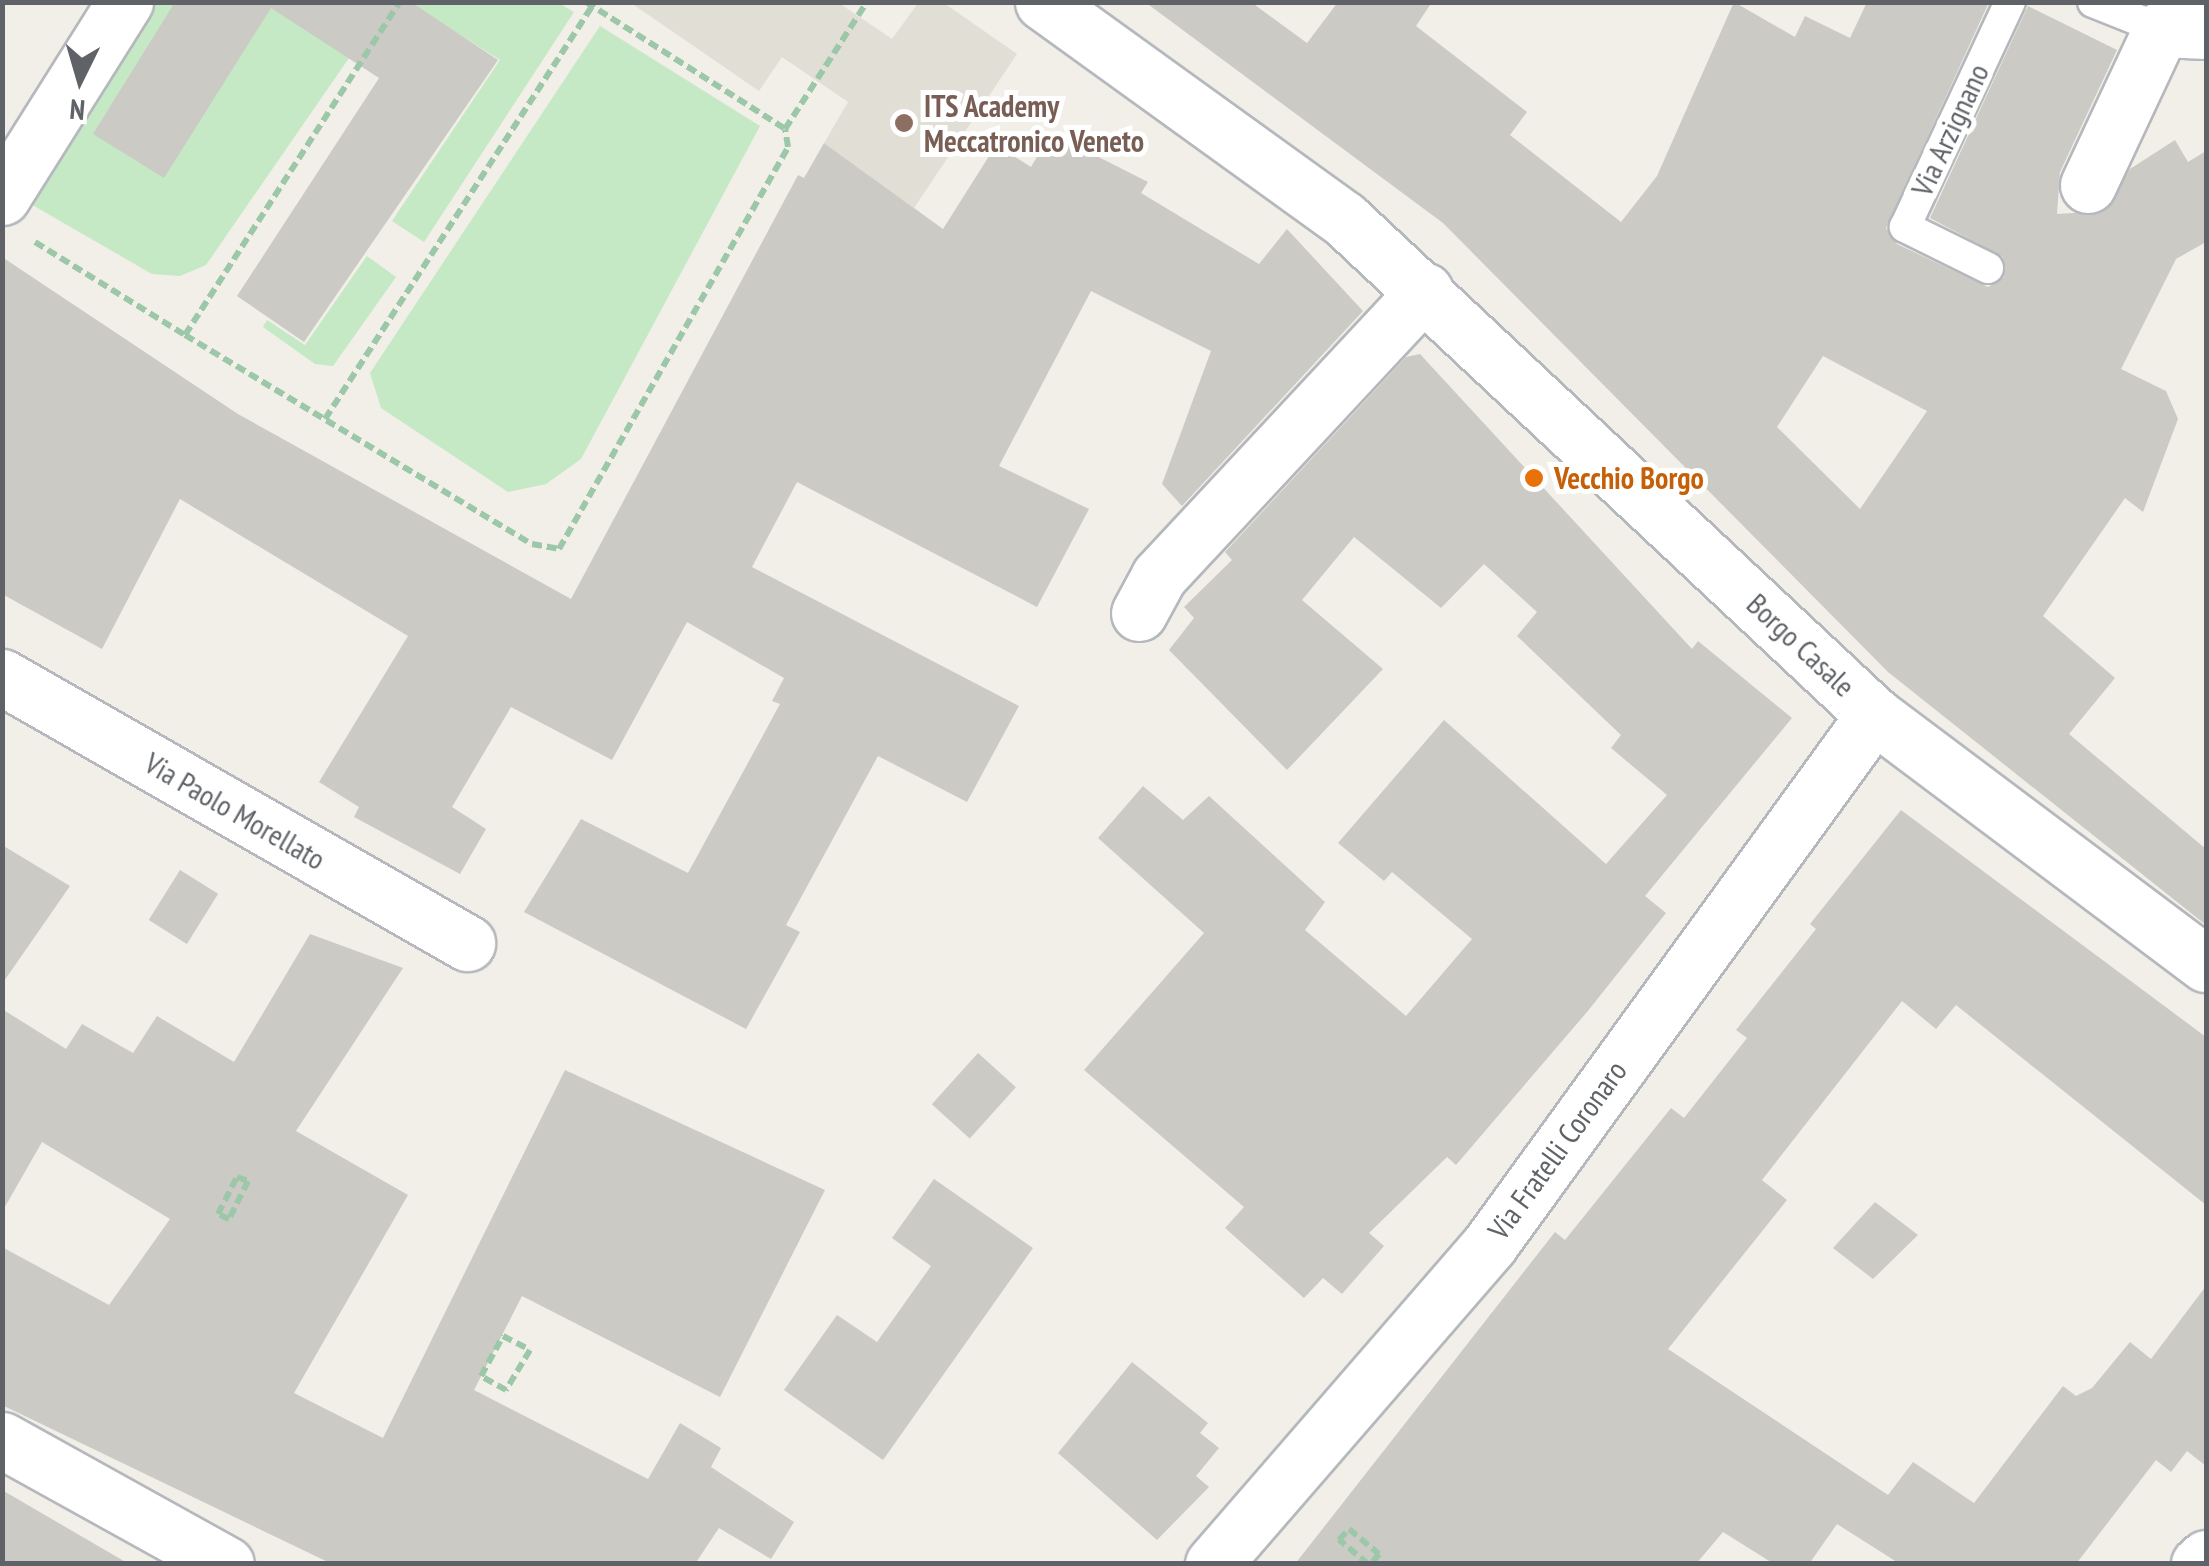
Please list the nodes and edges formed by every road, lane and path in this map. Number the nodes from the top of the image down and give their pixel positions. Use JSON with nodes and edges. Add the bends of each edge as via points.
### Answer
{"nodes":[{"id":1,"x":125,"y":2,"type":"edge"},
{"id":2,"x":400,"y":2,"type":"edge"},
{"id":3,"x":867,"y":2,"type":"edge"},
{"id":4,"x":1043,"y":2,"type":"edge"},
{"id":5,"x":2010,"y":2,"type":"edge"},
{"id":6,"x":2093,"y":2,"type":"edge"},
{"id":7,"x":589,"y":4,"type":"edge"},
{"id":8,"x":2184,"y":30,"type":"edge"},
{"id":9,"x":785,"y":129,"type":"junction"},
{"id":10,"x":9,"y":172,"type":"edge"},
{"id":11,"x":2088,"y":185,"type":"dead end"},
{"id":12,"x":34,"y":242,"type":"dead end"},
{"id":13,"x":1988,"y":268,"type":"dead end"},
{"id":14,"x":1425,"y":291,"type":"junction"},
{"id":15,"x":186,"y":336,"type":"junction"},
{"id":16,"x":325,"y":420,"type":"junction"},
{"id":17,"x":1140,"y":613,"type":"dead end"},
{"id":18,"x":2,"y":677,"type":"edge"},
{"id":19,"x":1874,"y":715,"type":"junction"},
{"id":20,"x":468,"y":943,"type":"dead end"},
{"id":21,"x":2206,"y":964,"type":"edge"},
{"id":22,"x":248,"y":1182,"type":"joint"},
{"id":23,"x":530,"y":1350,"type":"joint"},
{"id":24,"x":2,"y":1440,"type":"edge"},
{"id":25,"x":2206,"y":1558,"type":"edge"},
{"id":26,"x":226,"y":1564,"type":"edge"},
{"id":27,"x":1213,"y":1564,"type":"edge"},
{"id":28,"x":1369,"y":1564,"type":"edge"},
{"id":29,"x":2199,"y":1564,"type":"edge"}],
"edges":[{"from":1,"to":10,"type":"street"},
{"from":2,"to":15,"type":"path"},
{"from":3,"to":9,"type":"path"},
{"from":4,"to":14,"type":"street","name":"Borgo Casale","via":[[1344,219]]},
{"from":5,"to":13,"type":"lane","name":"Via Arzignano","via":[[1905,227]]},
{"from":6,"to":8,"type":"lane"},
{"from":7,"to":9,"type":"path"},
{"from":7,"to":16,"type":"path"},
{"from":8,"to":11,"type":"street"},
{"from":9,"to":16,"type":"path","via":[[788,147],[559,550],[532,544]]},
{"from":12,"to":15,"type":"path"},
{"from":14,"to":17,"type":"street","via":[[1159,576]]},
{"from":14,"to":19,"type":"street","name":"Borgo Casale"},
{"from":15,"to":16,"type":"path"},
{"from":18,"to":20,"type":"street","name":"Via Paolo Morellato"},
{"from":19,"to":21,"type":"street","name":"Borgo Casale"},
{"from":19,"to":27,"type":"street","name":"Via Fratelli Coronaro","via":[[1490,1244]]},
{"from":22,"to":22,"type":"path","via":[[230,1219],[218,1214],[237,1177]]},
{"from":23,"to":23,"type":"path","via":[[506,1390],[481,1376],[502,1336]]},
{"from":24,"to":26,"type":"street"},
{"from":25,"to":29,"type":"street"},
{"from":28,"to":28,"type":"path","via":[[1339,1540],[1349,1529],[1379,1554]]}]}
